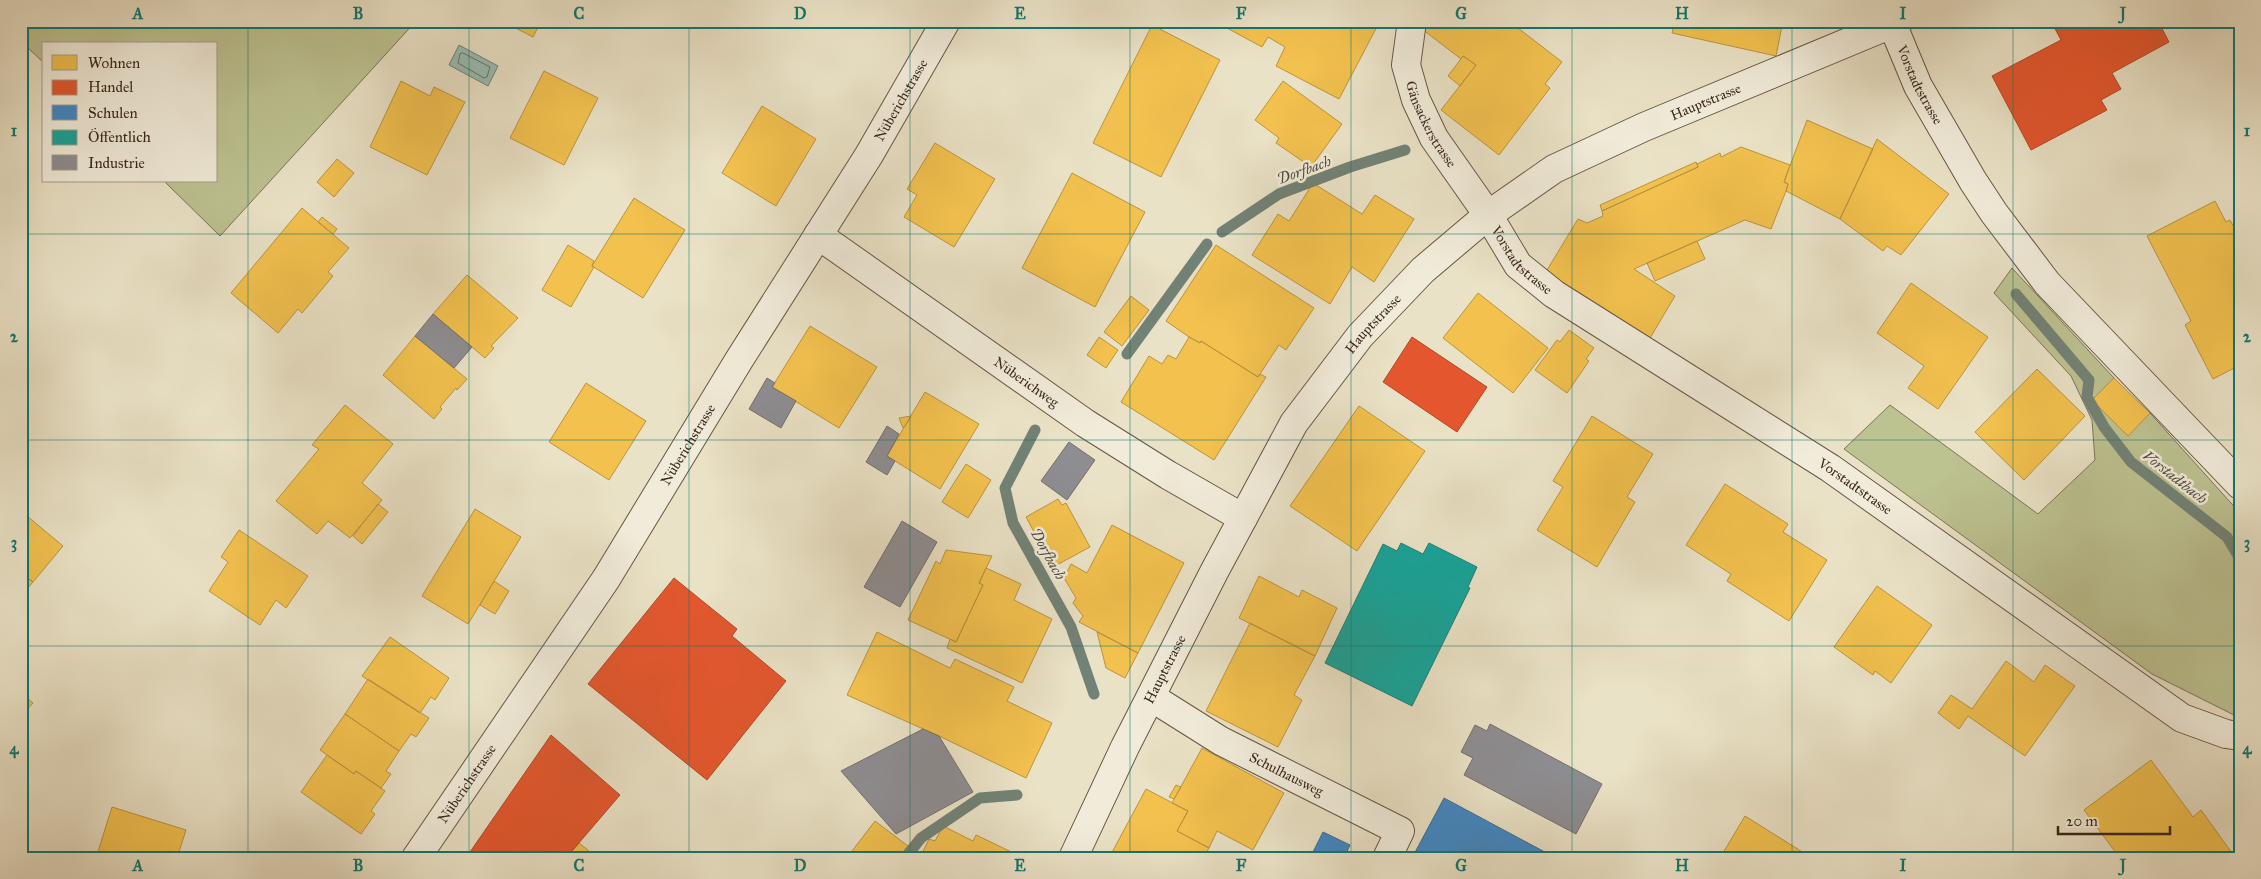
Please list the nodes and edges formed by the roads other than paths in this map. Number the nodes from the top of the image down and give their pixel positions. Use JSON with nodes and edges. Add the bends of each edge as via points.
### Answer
{"nodes":[{"id":1,"x":946,"y":21,"type":"edge"},
{"id":2,"x":1412,"y":21,"type":"edge"},
{"id":3,"x":1894,"y":23,"type":"edge"},
{"id":4,"x":1488,"y":215,"type":"junction"},
{"id":5,"x":818,"y":235,"type":"junction"},
{"id":6,"x":2240,"y":485,"type":"edge"},
{"id":7,"x":1243,"y":518,"type":"junction"},
{"id":8,"x":1151,"y":697,"type":"junction"},
{"id":9,"x":2240,"y":736,"type":"edge"},
{"id":10,"x":416,"y":858,"type":"edge"},
{"id":11,"x":1073,"y":858,"type":"edge"},
{"id":12,"x":1387,"y":858,"type":"edge"}],
"edges":[{"from":1,"to":5,"type":"street","name":"Nüberichstrasse","via":[[869,155]]},
{"from":2,"to":4,"type":"street","name":"Gänsackerstrasse","via":[[1406,66],[1416,100],[1434,138]]},
{"from":3,"to":4,"type":"street","name":"Hauptstrasse","via":[[1644,127],[1554,170]]},
{"from":3,"to":6,"type":"street","name":"Vorstadtstrasse","via":[[1918,86],[1994,213],[2047,283]]},
{"from":4,"to":7,"type":"street","name":"Hauptstrasse","via":[[1423,270],[1360,336],[1294,423]]},
{"from":4,"to":9,"type":"street","name":"Vorstadtstrasse","via":[[1518,265],[1554,294],[1830,468],[2182,718]]},
{"from":5,"to":7,"type":"street","name":"Nüberichweg","via":[[1085,423]]},
{"from":5,"to":10,"type":"street","name":"Nüberichstrasse","via":[[606,579]]},
{"from":7,"to":8,"type":"street","name":"Hauptstrasse"},
{"from":8,"to":11,"type":"street","name":"Hauptstrasse"},
{"from":8,"to":12,"type":"street","name":"Schulhausweg","via":[[1221,741],[1400,831]]}]}
